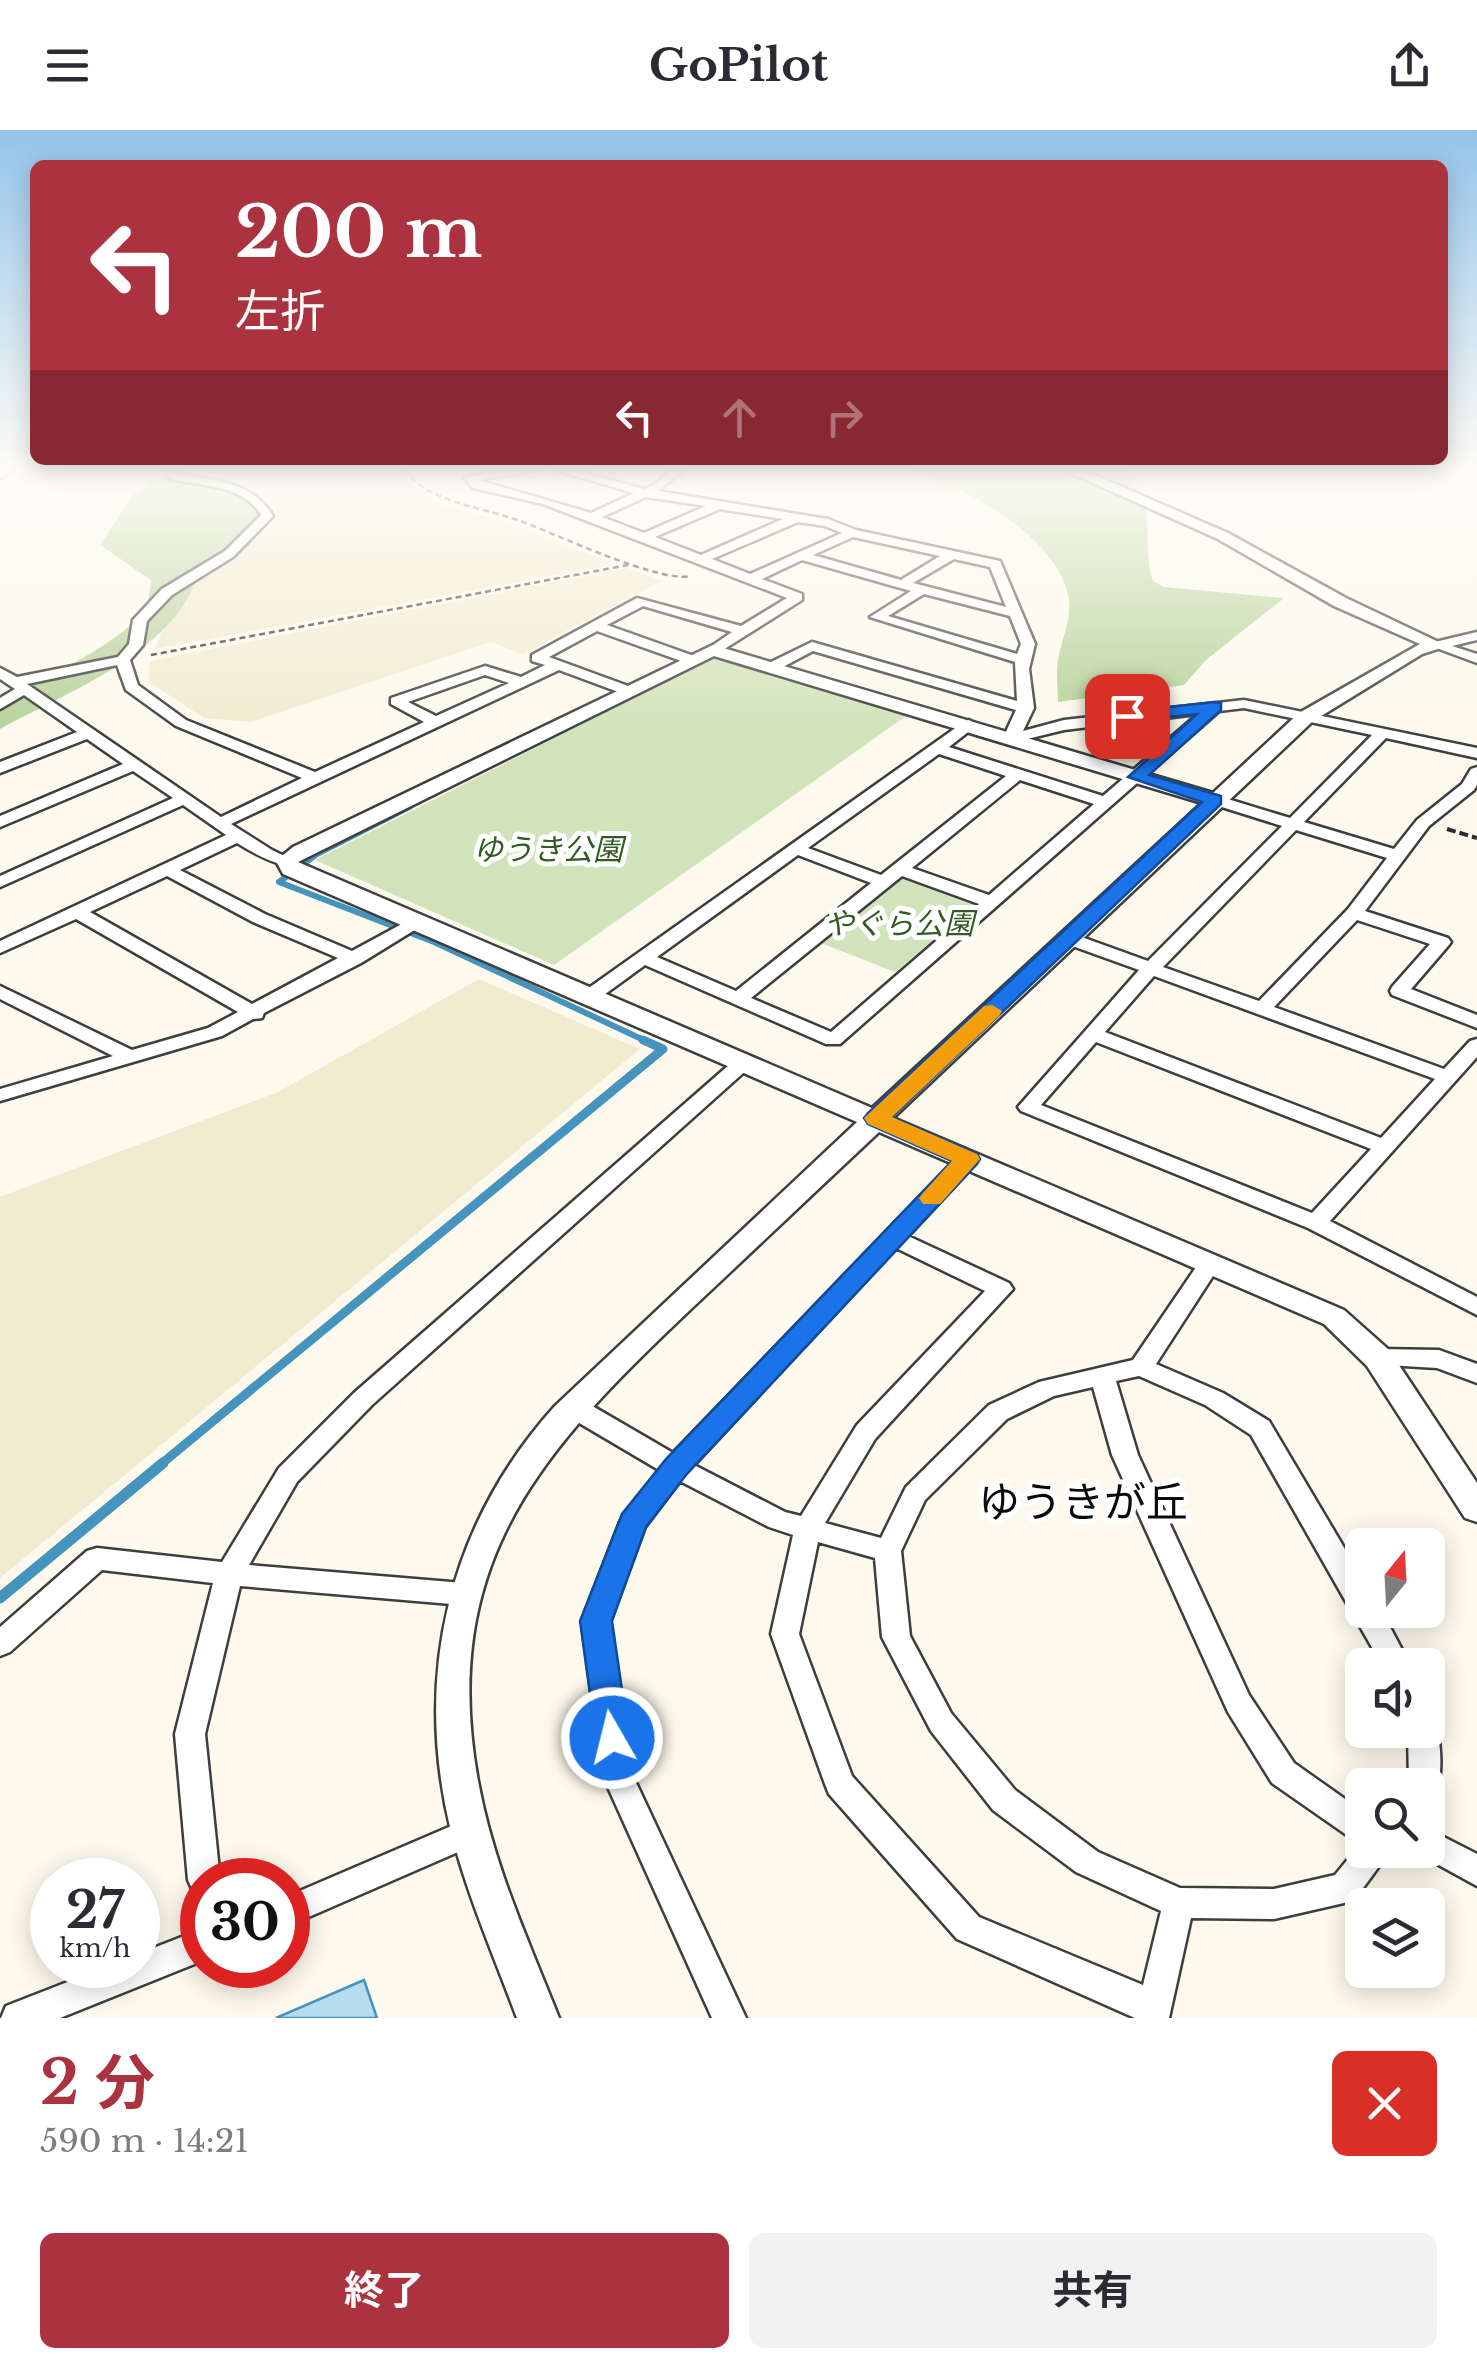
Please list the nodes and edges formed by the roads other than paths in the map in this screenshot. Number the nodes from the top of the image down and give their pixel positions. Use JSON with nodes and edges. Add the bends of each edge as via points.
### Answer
{"nodes":[{"id":1,"x":221,"y":558,"type":"edge"},
{"id":2,"x":691,"y":558,"type":"edge"},
{"id":3,"x":705,"y":558,"type":"edge"},
{"id":4,"x":797,"y":558,"type":"edge"},
{"id":5,"x":810,"y":558,"type":"edge"},
{"id":6,"x":946,"y":558,"type":"edge"},
{"id":7,"x":966,"y":558,"type":"edge"},
{"id":8,"x":1262,"y":558,"type":"edge"},
{"id":9,"x":698,"y":561,"type":"junction"},
{"id":10,"x":748,"y":580,"type":"junction"},
{"id":11,"x":903,"y":584,"type":"junction"},
{"id":12,"x":922,"y":590,"type":"junction"},
{"id":13,"x":1018,"y":614,"type":"junction"},
{"id":14,"x":596,"y":626,"type":"junction"},
{"id":15,"x":743,"y":631,"type":"junction"},
{"id":16,"x":1477,"y":636,"type":"edge"},
{"id":17,"x":1438,"y":646,"type":"junction"},
{"id":18,"x":713,"y":650,"type":"junction"},
{"id":19,"x":689,"y":659,"type":"junction"},
{"id":20,"x":1020,"y":659,"type":"junction"},
{"id":21,"x":1477,"y":659,"type":"edge"},
{"id":22,"x":123,"y":660,"type":"junction"},
{"id":23,"x":558,"y":666,"type":"junction"},
{"id":24,"x":774,"y":666,"type":"junction"},
{"id":25,"x":0,"y":672,"type":"edge"},
{"id":26,"x":521,"y":682,"type":"junction"},
{"id":27,"x":19,"y":686,"type":"junction"},
{"id":28,"x":626,"y":690,"type":"junction"},
{"id":29,"x":0,"y":705,"type":"edge"},
{"id":30,"x":1215,"y":707,"type":"junction"},
{"id":31,"x":1027,"y":708,"type":"junction"},
{"id":32,"x":1306,"y":717,"type":"junction"},
{"id":33,"x":435,"y":722,"type":"junction"},
{"id":34,"x":969,"y":725,"type":"junction"},
{"id":35,"x":87,"y":733,"type":"junction"},
{"id":36,"x":1382,"y":734,"type":"junction"},
{"id":37,"x":1011,"y":738,"type":"junction"},
{"id":38,"x":937,"y":748,"type":"junction"},
{"id":39,"x":1477,"y":753,"type":"edge"},
{"id":40,"x":134,"y":765,"type":"junction"},
{"id":41,"x":0,"y":768,"type":"edge"},
{"id":42,"x":1477,"y":772,"type":"edge"},
{"id":43,"x":1018,"y":774,"type":"junction"},
{"id":44,"x":1136,"y":777,"type":"junction"},
{"id":45,"x":315,"y":778,"type":"junction"},
{"id":46,"x":184,"y":799,"type":"junction"},
{"id":47,"x":1215,"y":800,"type":"junction"},
{"id":48,"x":1107,"y":803,"type":"junction"},
{"id":49,"x":0,"y":822,"type":"edge"},
{"id":50,"x":220,"y":822,"type":"junction"},
{"id":51,"x":1295,"y":824,"type":"junction"},
{"id":52,"x":238,"y":836,"type":"junction"},
{"id":53,"x":799,"y":850,"type":"junction"},
{"id":54,"x":1394,"y":856,"type":"junction"},
{"id":55,"x":287,"y":862,"type":"junction"},
{"id":56,"x":166,"y":869,"type":"junction"},
{"id":57,"x":899,"y":869,"type":"junction"},
{"id":58,"x":0,"y":882,"type":"edge"},
{"id":59,"x":883,"y":882,"type":"junction"},
{"id":60,"x":991,"y":902,"type":"junction"},
{"id":61,"x":77,"y":912,"type":"junction"},
{"id":62,"x":1354,"y":913,"type":"junction"},
{"id":63,"x":417,"y":923,"type":"junction"},
{"id":64,"x":1070,"y":939,"type":"junction"},
{"id":65,"x":0,"y":948,"type":"edge"},
{"id":66,"x":646,"y":959,"type":"junction"},
{"id":67,"x":355,"y":960,"type":"junction"},
{"id":68,"x":1150,"y":969,"type":"junction"},
{"id":69,"x":0,"y":992,"type":"edge"},
{"id":70,"x":590,"y":996,"type":"junction"},
{"id":71,"x":739,"y":998,"type":"junction"},
{"id":72,"x":1261,"y":1010,"type":"junction"},
{"id":73,"x":255,"y":1014,"type":"junction"},
{"id":74,"x":1477,"y":1022,"type":"edge"},
{"id":75,"x":1092,"y":1034,"type":"junction"},
{"id":76,"x":1477,"y":1045,"type":"edge"},
{"id":77,"x":133,"y":1058,"type":"junction"},
{"id":78,"x":744,"y":1062,"type":"junction"},
{"id":79,"x":1448,"y":1078,"type":"junction"},
{"id":80,"x":0,"y":1095,"type":"edge"},
{"id":81,"x":876,"y":1118,"type":"junction"},
{"id":82,"x":1385,"y":1147,"type":"junction"},
{"id":83,"x":968,"y":1159,"type":"junction"},
{"id":84,"x":1316,"y":1223,"type":"junction"},
{"id":85,"x":894,"y":1238,"type":"junction"},
{"id":86,"x":1211,"y":1262,"type":"junction"},
{"id":87,"x":1477,"y":1308,"type":"edge"},
{"id":88,"x":1378,"y":1358,"type":"junction"},
{"id":89,"x":1141,"y":1367,"type":"junction"},
{"id":90,"x":1477,"y":1374,"type":"edge"},
{"id":91,"x":1102,"y":1375,"type":"junction"},
{"id":92,"x":573,"y":1407,"type":"junction"},
{"id":93,"x":676,"y":1467,"type":"junction"},
{"id":94,"x":1477,"y":1509,"type":"edge"},
{"id":95,"x":807,"y":1529,"type":"junction"},
{"id":96,"x":888,"y":1551,"type":"junction"},
{"id":97,"x":1345,"y":1573,"type":"edge"},
{"id":98,"x":230,"y":1574,"type":"junction"},
{"id":99,"x":464,"y":1594,"type":"junction"},
{"id":100,"x":0,"y":1644,"type":"edge"},
{"id":101,"x":1345,"y":1816,"type":"edge"},
{"id":102,"x":470,"y":1832,"type":"junction"},
{"id":103,"x":1445,"y":1852,"type":"edge"},
{"id":104,"x":202,"y":1858,"type":"edge"},
{"id":105,"x":1360,"y":1868,"type":"edge"},
{"id":106,"x":1477,"y":1871,"type":"edge"},
{"id":107,"x":310,"y":1902,"type":"edge"},
{"id":108,"x":1179,"y":1903,"type":"junction"},
{"id":109,"x":180,"y":1954,"type":"edge"},
{"id":110,"x":1154,"y":2012,"type":"edge"},
{"id":111,"x":18,"y":2018,"type":"edge"},
{"id":112,"x":538,"y":2018,"type":"edge"},
{"id":113,"x":728,"y":2018,"type":"edge"}],
"edges":[{"from":1,"to":22,"type":"street","via":[[167,592],[140,620],[136,646]]},
{"from":2,"to":9,"type":"street"},
{"from":3,"to":9,"type":"street"},
{"from":4,"to":10,"type":"street"},
{"from":5,"to":11,"type":"street"},
{"from":6,"to":11,"type":"street"},
{"from":7,"to":13,"type":"street","via":[[995,564]]},
{"from":8,"to":17,"type":"street"},
{"from":9,"to":10,"type":"street"},
{"from":10,"to":15,"type":"street","via":[[797,597]]},
{"from":11,"to":12,"type":"street"},
{"from":12,"to":13,"type":"street"},
{"from":12,"to":20,"type":"street","via":[[878,617]]},
{"from":13,"to":20,"type":"street","via":[[1028,644]]},
{"from":14,"to":15,"type":"street","via":[[642,601]]},
{"from":14,"to":19,"type":"street"},
{"from":14,"to":23,"type":"street","via":[[537,658]]},
{"from":15,"to":18,"type":"street"},
{"from":16,"to":17,"type":"street"},
{"from":17,"to":21,"type":"street"},
{"from":17,"to":32,"type":"street","via":[[1417,650]]},
{"from":18,"to":19,"type":"street"},
{"from":18,"to":24,"type":"street"},
{"from":19,"to":28,"type":"street"},
{"from":20,"to":31,"type":"street"},
{"from":22,"to":27,"type":"street"},
{"from":22,"to":45,"type":"street","via":[[131,687],[181,723]]},
{"from":23,"to":26,"type":"street"},
{"from":23,"to":28,"type":"street"},
{"from":24,"to":31,"type":"street","via":[[812,646]]},
{"from":24,"to":34,"type":"street"},
{"from":25,"to":27,"type":"street"},
{"from":26,"to":33,"type":"street"},
{"from":26,"to":33,"type":"street","via":[[485,670],[396,701]]},
{"from":27,"to":29,"type":"street"},
{"from":27,"to":35,"type":"street"},
{"from":28,"to":55,"type":"street"},
{"from":30,"to":32,"type":"street","via":[[1244,704]]},
{"from":30,"to":37,"type":"street"},
{"from":30,"to":44,"type":"street"},
{"from":31,"to":37,"type":"street"},
{"from":32,"to":36,"type":"street"},
{"from":32,"to":47,"type":"street"},
{"from":33,"to":45,"type":"street"},
{"from":34,"to":37,"type":"street"},
{"from":34,"to":38,"type":"street"},
{"from":35,"to":40,"type":"street"},
{"from":35,"to":41,"type":"street"},
{"from":36,"to":39,"type":"street"},
{"from":36,"to":51,"type":"street"},
{"from":37,"to":44,"type":"street"},
{"from":38,"to":43,"type":"street"},
{"from":38,"to":53,"type":"street"},
{"from":40,"to":46,"type":"street"},
{"from":40,"to":49,"type":"street"},
{"from":42,"to":54,"type":"street"},
{"from":43,"to":48,"type":"street"},
{"from":43,"to":57,"type":"street"},
{"from":44,"to":47,"type":"street"},
{"from":44,"to":48,"type":"street"},
{"from":45,"to":50,"type":"street"},
{"from":46,"to":50,"type":"street"},
{"from":46,"to":58,"type":"street"},
{"from":47,"to":51,"type":"street"},
{"from":47,"to":64,"type":"street"},
{"from":48,"to":60,"type":"street"},
{"from":50,"to":52,"type":"street"},
{"from":51,"to":54,"type":"street"},
{"from":51,"to":68,"type":"street"},
{"from":52,"to":55,"type":"street"},
{"from":52,"to":56,"type":"street"},
{"from":53,"to":59,"type":"street"},
{"from":53,"to":66,"type":"street"},
{"from":54,"to":62,"type":"street"},
{"from":55,"to":63,"type":"street"},
{"from":56,"to":61,"type":"street"},
{"from":56,"to":67,"type":"street"},
{"from":57,"to":59,"type":"street"},
{"from":57,"to":60,"type":"street"},
{"from":59,"to":71,"type":"street"},
{"from":60,"to":71,"type":"street","via":[[832,1040]]},
{"from":61,"to":65,"type":"street"},
{"from":61,"to":73,"type":"street"},
{"from":62,"to":72,"type":"street"},
{"from":62,"to":74,"type":"street","via":[[1442,942],[1399,992]]},
{"from":63,"to":67,"type":"street"},
{"from":63,"to":70,"type":"street"},
{"from":64,"to":68,"type":"street"},
{"from":64,"to":81,"type":"street"},
{"from":66,"to":70,"type":"street"},
{"from":66,"to":71,"type":"street"},
{"from":67,"to":73,"type":"street"},
{"from":68,"to":72,"type":"street"},
{"from":68,"to":75,"type":"street"},
{"from":69,"to":77,"type":"street"},
{"from":70,"to":78,"type":"street"},
{"from":72,"to":79,"type":"street"},
{"from":73,"to":77,"type":"street"},
{"from":75,"to":82,"type":"street"},
{"from":75,"to":84,"type":"street","via":[[1028,1107]]},
{"from":76,"to":79,"type":"street"},
{"from":77,"to":80,"type":"street"},
{"from":78,"to":81,"type":"street"},
{"from":78,"to":98,"type":"street","via":[[363,1399],[288,1475]]},
{"from":79,"to":82,"type":"street"},
{"from":81,"to":83,"type":"street"},
{"from":81,"to":92,"type":"street"},
{"from":82,"to":84,"type":"street"},
{"from":83,"to":85,"type":"street"},
{"from":83,"to":86,"type":"street"},
{"from":84,"to":87,"type":"street"},
{"from":85,"to":93,"type":"street"},
{"from":85,"to":95,"type":"street","via":[[1001,1289],[866,1432]]},
{"from":86,"to":88,"type":"street","via":[[1334,1317]]},
{"from":86,"to":89,"type":"street"},
{"from":88,"to":90,"type":"street","via":[[1438,1359]]},
{"from":88,"to":94,"type":"street"},
{"from":89,"to":91,"type":"street"},
{"from":89,"to":97,"type":"street","via":[[1214,1398],[1260,1428]]},
{"from":91,"to":96,"type":"street","via":[[1048,1388],[998,1412],[915,1494]]},
{"from":91,"to":101,"type":"street","via":[[1125,1455],[1238,1702],[1283,1774]]},
{"from":92,"to":93,"type":"street"},
{"from":92,"to":99,"type":"street","via":[[505,1496]]},
{"from":93,"to":95,"type":"street"},
{"from":93,"to":113,"type":"street","via":[[633,1522],[596,1621],[617,1774]]},
{"from":95,"to":96,"type":"street"},
{"from":95,"to":110,"type":"street","via":[[785,1634],[840,1784],[968,1928]]},
{"from":96,"to":108,"type":"street","via":[[896,1638],[941,1722],[1004,1800],[1087,1862]]},
{"from":98,"to":99,"type":"street"},
{"from":98,"to":100,"type":"street","via":[[98,1559]]},
{"from":98,"to":104,"type":"street","via":[[190,1734]]},
{"from":99,"to":102,"type":"street","via":[[451,1694]]},
{"from":102,"to":107,"type":"street"},
{"from":102,"to":112,"type":"street"},
{"from":103,"to":106,"type":"street"},
{"from":105,"to":108,"type":"street","via":[[1344,1888],[1274,1904]]},
{"from":108,"to":110,"type":"street"},
{"from":109,"to":111,"type":"street"}]}
